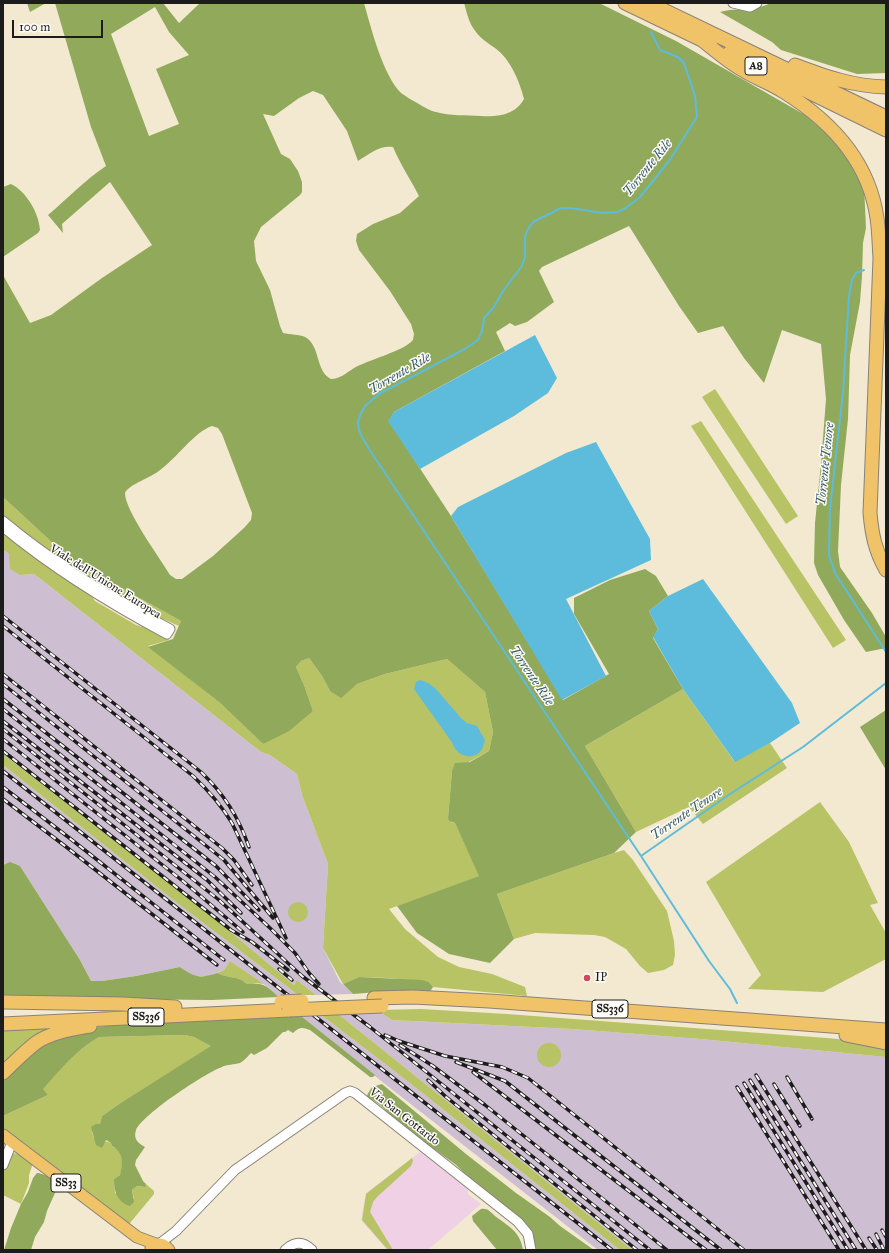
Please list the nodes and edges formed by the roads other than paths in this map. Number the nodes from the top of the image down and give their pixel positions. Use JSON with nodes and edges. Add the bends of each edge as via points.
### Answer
{"nodes":[{"id":1,"x":625,"y":3,"type":"edge"},
{"id":2,"x":649,"y":3,"type":"edge"},
{"id":3,"x":733,"y":3,"type":"edge"},
{"id":4,"x":757,"y":3,"type":"edge"},
{"id":5,"x":704,"y":36,"type":"junction"},
{"id":6,"x":886,"y":87,"type":"edge"},
{"id":7,"x":886,"y":117,"type":"edge"},
{"id":8,"x":886,"y":130,"type":"edge"},
{"id":9,"x":3,"y":521,"type":"edge"},
{"id":10,"x":3,"y":527,"type":"edge"},
{"id":11,"x":883,"y":565,"type":"edge"},
{"id":12,"x":3,"y":1002,"type":"edge"},
{"id":13,"x":176,"y":1011,"type":"junction"},
{"id":14,"x":3,"y":1015,"type":"edge"},
{"id":15,"x":3,"y":1024,"type":"edge"},
{"id":16,"x":886,"y":1025,"type":"edge"},
{"id":17,"x":886,"y":1030,"type":"edge"},
{"id":18,"x":846,"y":1031,"type":"junction"},
{"id":19,"x":886,"y":1038,"type":"edge"},
{"id":20,"x":886,"y":1043,"type":"edge"},
{"id":21,"x":3,"y":1073,"type":"edge"},
{"id":22,"x":7,"y":1139,"type":"edge"},
{"id":23,"x":3,"y":1165,"type":"edge"},
{"id":24,"x":137,"y":1237,"type":"junction"},
{"id":25,"x":160,"y":1247,"type":"edge"},
{"id":26,"x":146,"y":1250,"type":"edge"},
{"id":27,"x":285,"y":1250,"type":"edge"},
{"id":28,"x":312,"y":1250,"type":"edge"},
{"id":29,"x":532,"y":1250,"type":"edge"}],
"edges":[{"from":1,"to":5,"type":"highway","number":"A8"},
{"from":2,"to":5,"type":"highway","number":"A8"},
{"from":3,"to":4,"type":"street","via":[[750,7]]},
{"from":5,"to":6,"type":"highway","via":[[757,48],[832,79]]},
{"from":5,"to":7,"type":"highway","number":"A8"},
{"from":5,"to":8,"type":"highway","number":"A8"},
{"from":5,"to":11,"type":"highway","via":[[741,70],[783,91],[822,120],[850,150],[870,189],[877,217],[880,258],[870,513],[876,551]]},
{"from":9,"to":10,"type":"street","name":"Viale dell'Unione Europea","via":[[75,574],[134,611],[170,629],[167,634],[73,579]]},
{"from":12,"to":13,"type":"highway","via":[[123,1004]]},
{"from":13,"to":14,"type":"highway","number":"SS336"},
{"from":13,"to":15,"type":"highway","number":"SS336"},
{"from":13,"to":18,"type":"highway","number":"SS336","bridge":true,"via":[[378,1002]]},
{"from":13,"to":21,"type":"highway","via":[[58,1033],[38,1041]]},
{"from":16,"to":18,"type":"highway"},
{"from":17,"to":18,"type":"highway","number":"SS336"},
{"from":18,"to":19,"type":"highway","number":"SS336"},
{"from":18,"to":20,"type":"highway"},
{"from":22,"to":23,"type":"street"},
{"from":22,"to":24,"type":"main road","number":"SS33"},
{"from":24,"to":25,"type":"main road","number":"SS33"},
{"from":24,"to":26,"type":"main road","number":"SS33"},
{"from":25,"to":29,"type":"street","name":"Via San Gottardo","via":[[235,1170],[350,1092],[355,1093],[518,1222],[528,1234]]},
{"from":27,"to":28,"type":"street","via":[[300,1242]]}]}
